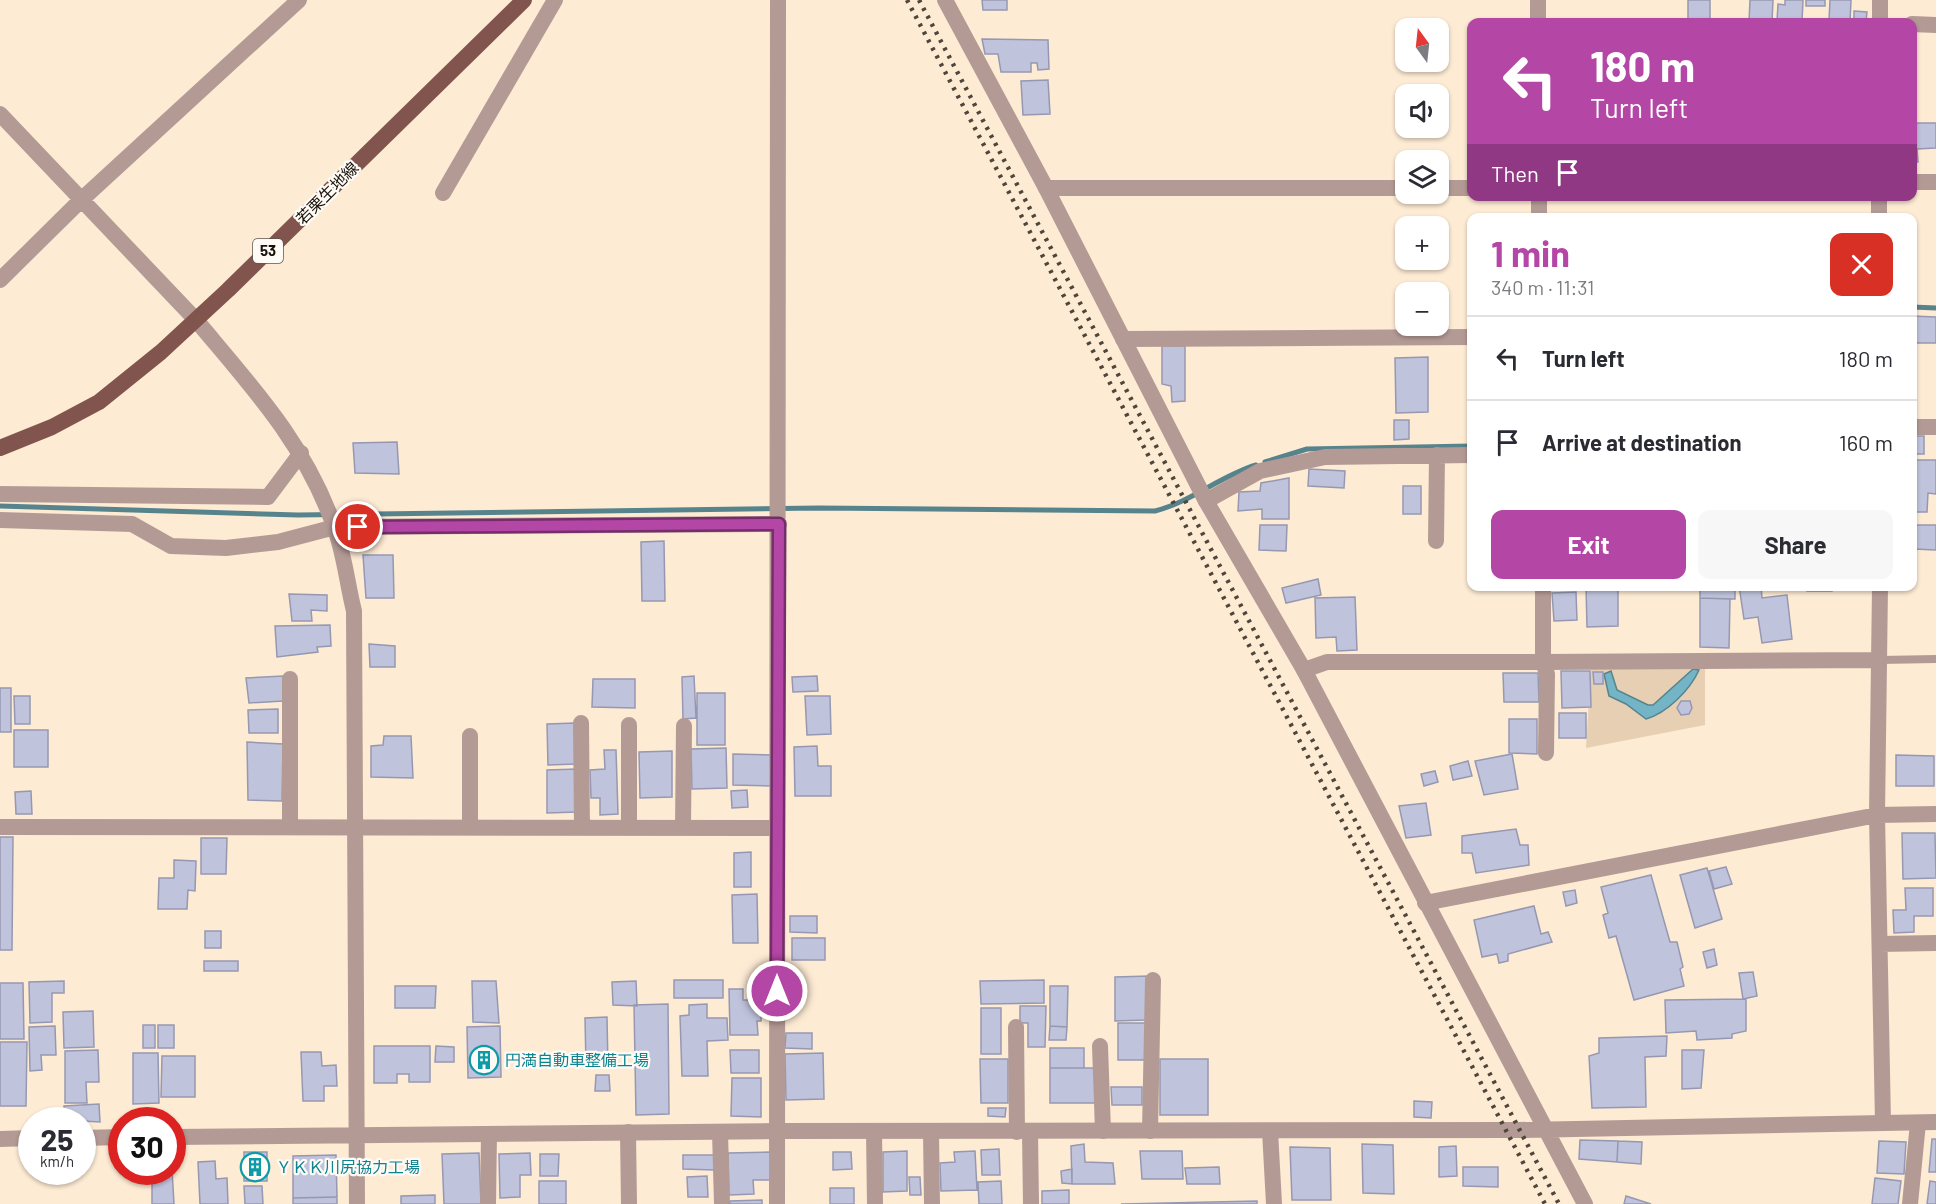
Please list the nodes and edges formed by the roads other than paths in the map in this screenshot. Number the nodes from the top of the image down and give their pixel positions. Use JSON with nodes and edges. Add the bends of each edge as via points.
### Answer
{"nodes":[{"id":1,"x":298,"y":0,"type":"edge"},
{"id":2,"x":524,"y":0,"type":"edge"},
{"id":3,"x":555,"y":0,"type":"edge"},
{"id":4,"x":778,"y":0,"type":"edge"},
{"id":5,"x":945,"y":0,"type":"edge"},
{"id":6,"x":1538,"y":0,"type":"edge"},
{"id":7,"x":1881,"y":0,"type":"edge"},
{"id":8,"x":1538,"y":18,"type":"edge"},
{"id":9,"x":1880,"y":18,"type":"edge"},
{"id":10,"x":1917,"y":24,"type":"edge"},
{"id":11,"x":1936,"y":25,"type":"edge"},
{"id":12,"x":0,"y":114,"type":"edge"},
{"id":13,"x":1917,"y":182,"type":"edge"},
{"id":14,"x":1936,"y":182,"type":"edge"},
{"id":15,"x":1046,"y":188,"type":"junction"},
{"id":16,"x":1395,"y":188,"type":"edge"},
{"id":17,"x":1449,"y":188,"type":"edge"},
{"id":18,"x":1467,"y":188,"type":"edge"},
{"id":19,"x":443,"y":193,"type":"dead end"},
{"id":20,"x":80,"y":201,"type":"junction"},
{"id":21,"x":0,"y":280,"type":"edge"},
{"id":22,"x":196,"y":320,"type":"junction"},
{"id":23,"x":1467,"y":337,"type":"edge"},
{"id":24,"x":1124,"y":339,"type":"junction"},
{"id":25,"x":1917,"y":427,"type":"edge"},
{"id":26,"x":1936,"y":427,"type":"edge"},
{"id":27,"x":0,"y":448,"type":"edge"},
{"id":28,"x":301,"y":453,"type":"junction"},
{"id":29,"x":1437,"y":455,"type":"junction"},
{"id":30,"x":1467,"y":455,"type":"edge"},
{"id":31,"x":0,"y":494,"type":"edge"},
{"id":32,"x":1206,"y":501,"type":"junction"},
{"id":33,"x":0,"y":520,"type":"edge"},
{"id":34,"x":779,"y":524,"type":"junction"},
{"id":35,"x":335,"y":527,"type":"junction"},
{"id":36,"x":1436,"y":541,"type":"dead end"},
{"id":37,"x":1543,"y":591,"type":"edge"},
{"id":38,"x":1880,"y":591,"type":"edge"},
{"id":39,"x":1936,"y":659,"type":"edge"},
{"id":40,"x":1880,"y":660,"type":"junction"},
{"id":41,"x":1543,"y":662,"type":"junction"},
{"id":42,"x":1304,"y":670,"type":"junction"},
{"id":43,"x":290,"y":679,"type":"dead end"},
{"id":44,"x":581,"y":723,"type":"dead end"},
{"id":45,"x":629,"y":725,"type":"dead end"},
{"id":46,"x":684,"y":726,"type":"dead end"},
{"id":47,"x":470,"y":736,"type":"dead end"},
{"id":48,"x":1546,"y":753,"type":"dead end"},
{"id":49,"x":1936,"y":814,"type":"edge"},
{"id":50,"x":1876,"y":815,"type":"junction"},
{"id":51,"x":290,"y":826,"type":"junction"},
{"id":52,"x":356,"y":826,"type":"junction"},
{"id":53,"x":470,"y":826,"type":"junction"},
{"id":54,"x":0,"y":827,"type":"edge"},
{"id":55,"x":582,"y":827,"type":"junction"},
{"id":56,"x":629,"y":827,"type":"junction"},
{"id":57,"x":683,"y":827,"type":"junction"},
{"id":58,"x":777,"y":828,"type":"junction"},
{"id":59,"x":1425,"y":903,"type":"junction"},
{"id":60,"x":1936,"y":943,"type":"edge"},
{"id":61,"x":1880,"y":944,"type":"junction"},
{"id":62,"x":1153,"y":980,"type":"dead end"},
{"id":63,"x":1016,"y":1026,"type":"dead end"},
{"id":64,"x":1100,"y":1046,"type":"dead end"},
{"id":65,"x":1936,"y":1122,"type":"edge"},
{"id":66,"x":1883,"y":1123,"type":"junction"},
{"id":67,"x":1918,"y":1123,"type":"junction"},
{"id":68,"x":1545,"y":1128,"type":"junction"},
{"id":69,"x":777,"y":1131,"type":"junction"},
{"id":70,"x":874,"y":1131,"type":"junction"},
{"id":71,"x":1103,"y":1131,"type":"junction"},
{"id":72,"x":1150,"y":1131,"type":"junction"},
{"id":73,"x":1270,"y":1131,"type":"junction"},
{"id":74,"x":628,"y":1132,"type":"junction"},
{"id":75,"x":720,"y":1132,"type":"junction"},
{"id":76,"x":931,"y":1132,"type":"junction"},
{"id":77,"x":1023,"y":1132,"type":"junction"},
{"id":78,"x":357,"y":1134,"type":"junction"},
{"id":79,"x":489,"y":1134,"type":"junction"},
{"id":80,"x":186,"y":1137,"type":"edge"},
{"id":81,"x":18,"y":1138,"type":"edge"},
{"id":82,"x":0,"y":1139,"type":"edge"},
{"id":83,"x":357,"y":1204,"type":"edge"},
{"id":84,"x":489,"y":1204,"type":"edge"},
{"id":85,"x":629,"y":1204,"type":"edge"},
{"id":86,"x":723,"y":1204,"type":"edge"},
{"id":87,"x":777,"y":1204,"type":"edge"},
{"id":88,"x":874,"y":1204,"type":"edge"},
{"id":89,"x":932,"y":1204,"type":"edge"},
{"id":90,"x":1031,"y":1204,"type":"edge"},
{"id":91,"x":1274,"y":1204,"type":"edge"},
{"id":92,"x":1585,"y":1204,"type":"edge"},
{"id":93,"x":1910,"y":1204,"type":"edge"}],
"edges":[{"from":1,"to":20,"type":"street"},
{"from":2,"to":22,"type":"main road","name":"若栗生地線","number":"53"},
{"from":3,"to":19,"type":"street"},
{"from":4,"to":34,"type":"street"},
{"from":5,"to":15,"type":"street"},
{"from":6,"to":8,"type":"street"},
{"from":7,"to":9,"type":"street"},
{"from":10,"to":11,"type":"street"},
{"from":12,"to":20,"type":"street"},
{"from":13,"to":14,"type":"street"},
{"from":15,"to":16,"type":"street"},
{"from":15,"to":24,"type":"street"},
{"from":17,"to":18,"type":"street"},
{"from":20,"to":21,"type":"street"},
{"from":20,"to":22,"type":"street"},
{"from":22,"to":27,"type":"main road","name":"若栗生地線","number":"53","via":[[99,402]]},
{"from":22,"to":28,"type":"street"},
{"from":23,"to":24,"type":"street"},
{"from":24,"to":32,"type":"street"},
{"from":25,"to":26,"type":"street"},
{"from":28,"to":31,"type":"street","via":[[268,497]]},
{"from":28,"to":35,"type":"street"},
{"from":29,"to":30,"type":"street"},
{"from":29,"to":32,"type":"street","via":[[1325,457],[1260,471]]},
{"from":29,"to":36,"type":"street"},
{"from":32,"to":42,"type":"street"},
{"from":33,"to":35,"type":"street","via":[[132,524],[171,546],[226,548],[278,542]]},
{"from":34,"to":35,"type":"street"},
{"from":34,"to":58,"type":"street"},
{"from":35,"to":52,"type":"street","via":[[354,611]]},
{"from":37,"to":41,"type":"street"},
{"from":38,"to":40,"type":"street"},
{"from":39,"to":40,"type":"lane"},
{"from":40,"to":41,"type":"street"},
{"from":40,"to":50,"type":"street"},
{"from":41,"to":42,"type":"street","via":[[1327,662]]},
{"from":41,"to":48,"type":"street","via":[[1547,675]]},
{"from":42,"to":59,"type":"street"},
{"from":43,"to":51,"type":"street"},
{"from":44,"to":55,"type":"street"},
{"from":45,"to":56,"type":"street"},
{"from":46,"to":57,"type":"street"},
{"from":47,"to":53,"type":"street"},
{"from":49,"to":50,"type":"street"},
{"from":50,"to":59,"type":"street"},
{"from":50,"to":61,"type":"street"},
{"from":51,"to":52,"type":"street"},
{"from":51,"to":54,"type":"street"},
{"from":52,"to":53,"type":"street"},
{"from":52,"to":78,"type":"street"},
{"from":53,"to":55,"type":"street"},
{"from":55,"to":56,"type":"street"},
{"from":56,"to":57,"type":"street"},
{"from":57,"to":58,"type":"street"},
{"from":58,"to":69,"type":"street"},
{"from":59,"to":68,"type":"street"},
{"from":60,"to":61,"type":"street"},
{"from":61,"to":66,"type":"street"},
{"from":62,"to":72,"type":"street"},
{"from":63,"to":77,"type":"street"},
{"from":64,"to":71,"type":"street"},
{"from":65,"to":67,"type":"street"},
{"from":66,"to":67,"type":"street"},
{"from":66,"to":68,"type":"street"},
{"from":67,"to":93,"type":"street"},
{"from":68,"to":73,"type":"street"},
{"from":68,"to":92,"type":"street"},
{"from":69,"to":70,"type":"street"},
{"from":69,"to":75,"type":"street"},
{"from":69,"to":87,"type":"street"},
{"from":70,"to":76,"type":"street"},
{"from":70,"to":88,"type":"street"},
{"from":71,"to":72,"type":"street"},
{"from":71,"to":77,"type":"street"},
{"from":72,"to":73,"type":"street"},
{"from":73,"to":91,"type":"street"},
{"from":74,"to":75,"type":"street"},
{"from":74,"to":79,"type":"street"},
{"from":74,"to":85,"type":"street"},
{"from":75,"to":86,"type":"street"},
{"from":76,"to":77,"type":"street"},
{"from":76,"to":89,"type":"street"},
{"from":77,"to":90,"type":"street"},
{"from":78,"to":79,"type":"street"},
{"from":78,"to":80,"type":"street"},
{"from":78,"to":83,"type":"street"},
{"from":79,"to":84,"type":"street"},
{"from":81,"to":82,"type":"street"}]}
